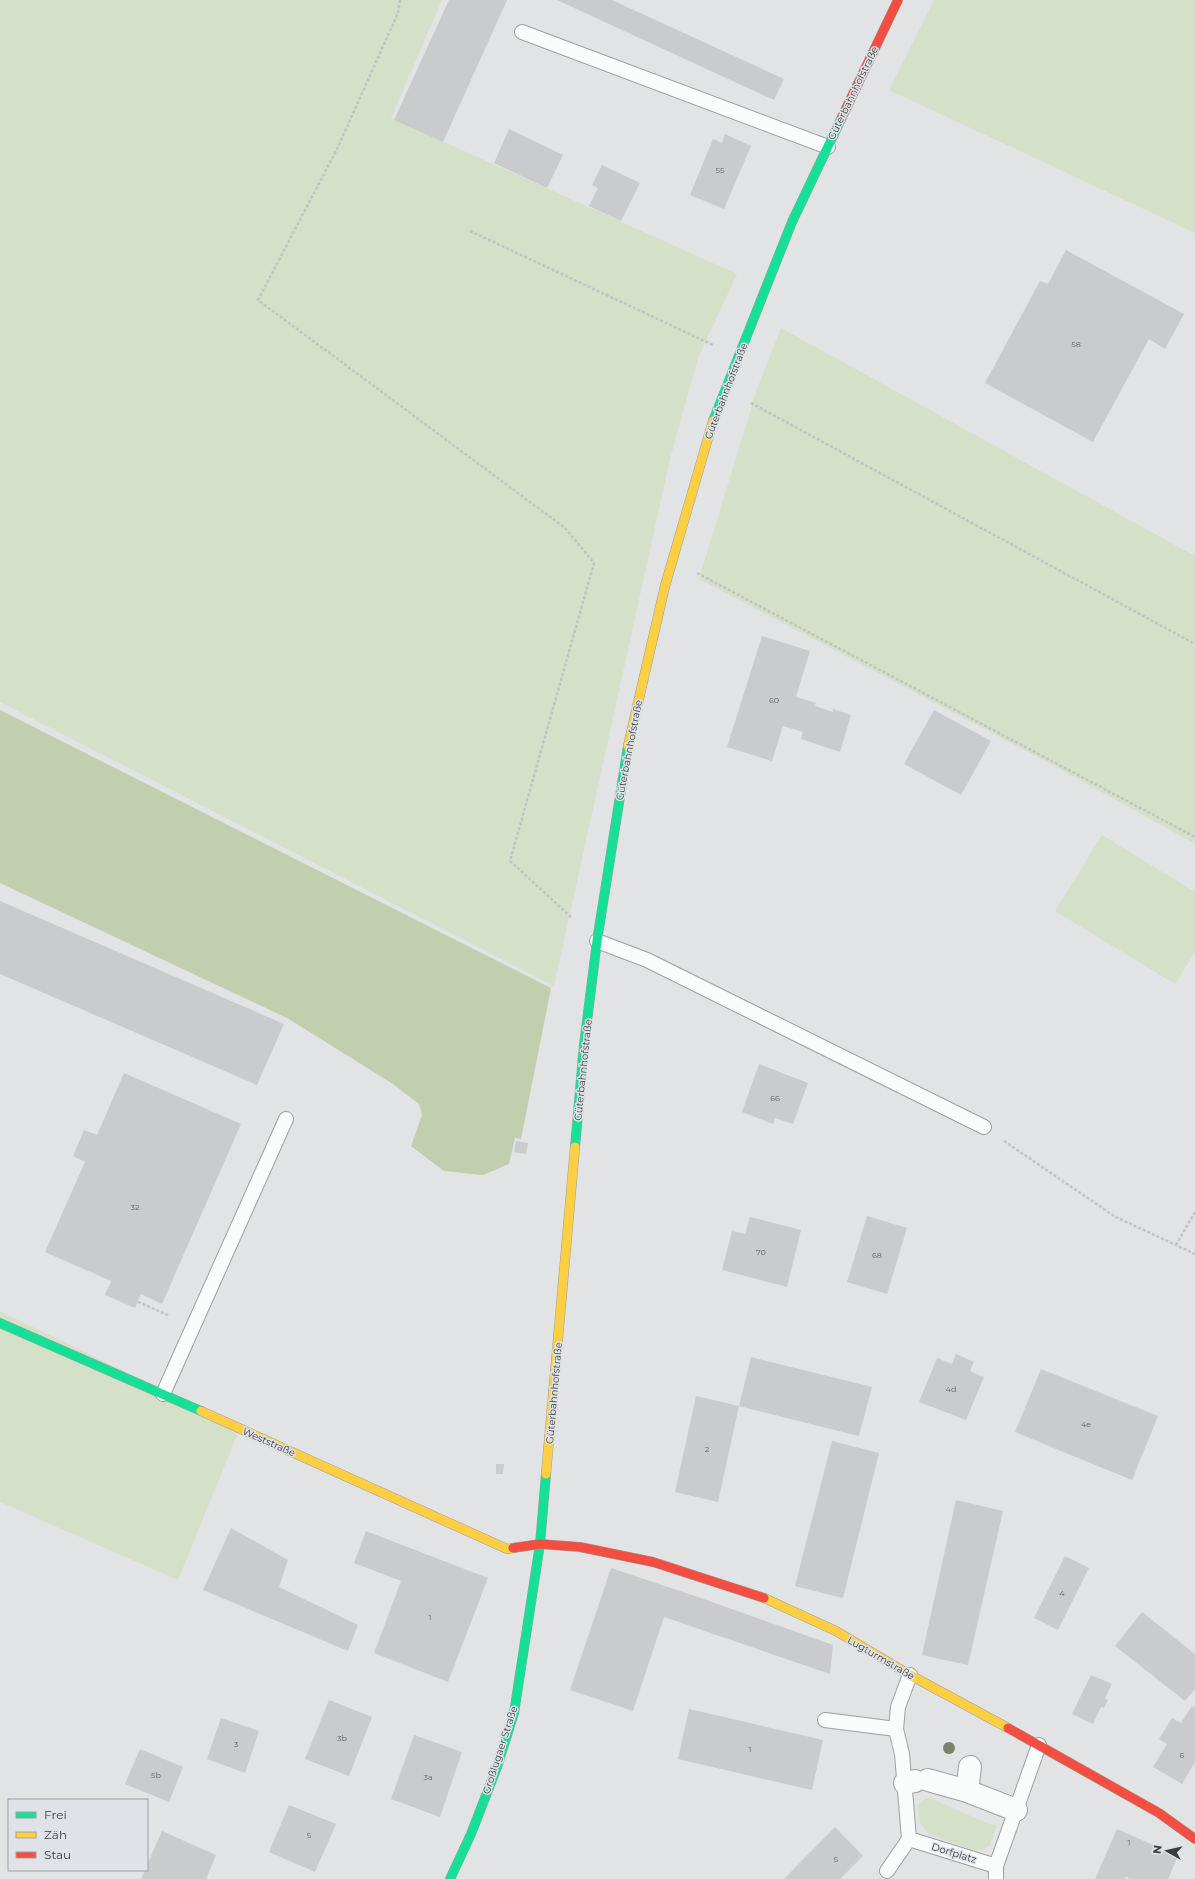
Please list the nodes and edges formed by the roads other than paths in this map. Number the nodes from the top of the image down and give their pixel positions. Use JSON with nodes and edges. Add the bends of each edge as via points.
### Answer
{"nodes":[{"id":1,"x":898,"y":0,"type":"edge"},
{"id":2,"x":522,"y":32,"type":"dead end"},
{"id":3,"x":828,"y":147,"type":"junction"},
{"id":4,"x":597,"y":941,"type":"junction"},
{"id":5,"x":286,"y":1120,"type":"dead end"},
{"id":6,"x":984,"y":1127,"type":"road end"},
{"id":7,"x":0,"y":1323,"type":"edge"},
{"id":8,"x":163,"y":1394,"type":"junction"},
{"id":9,"x":540,"y":1544,"type":"junction"},
{"id":10,"x":910,"y":1675,"type":"junction"},
{"id":11,"x":825,"y":1720,"type":"dead end"},
{"id":12,"x":896,"y":1729,"type":"junction"},
{"id":13,"x":1039,"y":1745,"type":"junction"},
{"id":14,"x":970,"y":1767,"type":"dead end"},
{"id":15,"x":916,"y":1781,"type":"junction"},
{"id":16,"x":967,"y":1791,"type":"junction"},
{"id":17,"x":1016,"y":1810,"type":"junction"},
{"id":18,"x":909,"y":1839,"type":"junction"},
{"id":19,"x":1195,"y":1839,"type":"edge"},
{"id":20,"x":887,"y":1871,"type":"dead end"},
{"id":21,"x":996,"y":1873,"type":"edge"},
{"id":22,"x":450,"y":1879,"type":"edge"}],
"edges":[{"from":1,"to":3,"type":"main road","name":"Güterbahnhofstraße"},
{"from":2,"to":3,"type":"lane"},
{"from":3,"to":4,"type":"main road","name":"Güterbahnhofstraße","via":[[792,222],[713,421],[672,560],[627,749]]},
{"from":4,"to":6,"type":"lane","via":[[647,960]]},
{"from":4,"to":9,"type":"main road","name":"Güterbahnhofstraße","via":[[584,1045]]},
{"from":5,"to":8,"type":"lane"},
{"from":7,"to":8,"type":"main road","name":"Weststraße"},
{"from":8,"to":9,"type":"main road","name":"Weststraße","via":[[507,1550]]},
{"from":9,"to":10,"type":"main road","name":"Lugturmstraße","via":[[580,1547],[653,1562],[774,1601],[836,1632]]},
{"from":9,"to":22,"type":"main road","name":"Großlugaer Straße","via":[[514,1713],[471,1834]]},
{"from":10,"to":12,"type":"lane","via":[[898,1707]]},
{"from":10,"to":13,"type":"main road","name":"Lugturmstraße"},
{"from":11,"to":12,"type":"lane"},
{"from":12,"to":15,"type":"lane","via":[[902,1754]]},
{"from":13,"to":17,"type":"lane","name":"Dorfplatz"},
{"from":13,"to":19,"type":"main road","name":"Lugturmstraße","via":[[1159,1813]]},
{"from":14,"to":16,"type":"street"},
{"from":15,"to":16,"type":"street"},
{"from":15,"to":18,"type":"lane"},
{"from":16,"to":17,"type":"street"},
{"from":17,"to":21,"type":"lane","name":"Dorfplatz"},
{"from":18,"to":20,"type":"lane"},
{"from":18,"to":21,"type":"lane","name":"Dorfplatz"}]}
